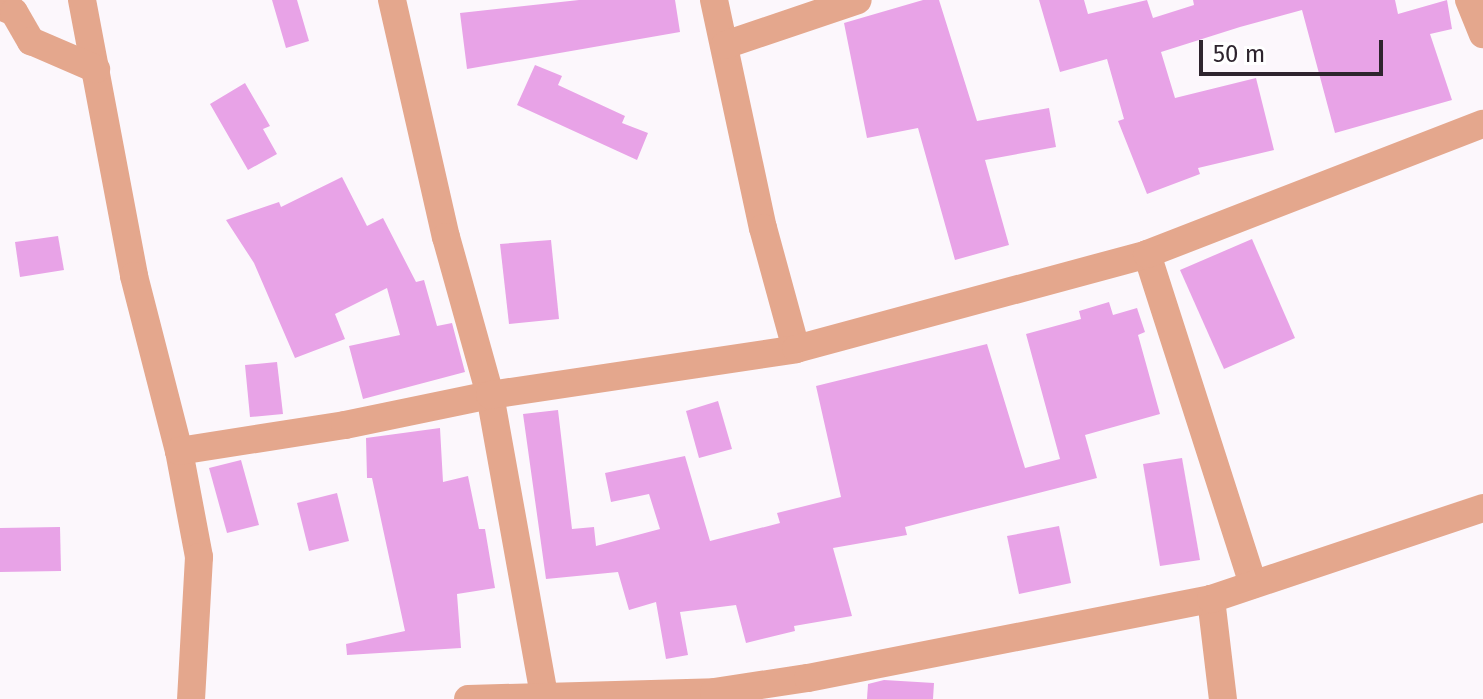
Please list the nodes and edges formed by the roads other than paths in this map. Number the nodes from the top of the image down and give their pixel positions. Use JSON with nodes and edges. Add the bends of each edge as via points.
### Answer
{"nodes":[{"id":1,"x":82,"y":0,"type":"edge"},
{"id":2,"x":392,"y":0,"type":"edge"},
{"id":3,"x":714,"y":0,"type":"edge"},
{"id":4,"x":858,"y":0,"type":"edge"},
{"id":5,"x":1469,"y":0,"type":"edge"},
{"id":6,"x":0,"y":6,"type":"edge"},
{"id":7,"x":1483,"y":34,"type":"edge"},
{"id":8,"x":725,"y":45,"type":"junction"},
{"id":9,"x":96,"y":69,"type":"junction"},
{"id":10,"x":1483,"y":124,"type":"edge"},
{"id":11,"x":1147,"y":254,"type":"junction"},
{"id":12,"x":796,"y":349,"type":"junction"},
{"id":13,"x":490,"y":395,"type":"junction"},
{"id":14,"x":179,"y":451,"type":"junction"},
{"id":15,"x":1483,"y":508,"type":"edge"},
{"id":16,"x":1253,"y":584,"type":"junction"},
{"id":17,"x":1211,"y":599,"type":"junction"},
{"id":18,"x":810,"y":689,"type":"edge"},
{"id":19,"x":544,"y":696,"type":"junction"},
{"id":20,"x":191,"y":699,"type":"edge"},
{"id":21,"x":468,"y":699,"type":"edge"},
{"id":22,"x":1223,"y":699,"type":"edge"}],
"edges":[{"from":1,"to":9,"type":"street"},
{"from":2,"to":13,"type":"street","via":[[446,237]]},
{"from":3,"to":8,"type":"street"},
{"from":4,"to":8,"type":"street"},
{"from":5,"to":7,"type":"street"},
{"from":6,"to":9,"type":"street","via":[[14,12],[31,41]]},
{"from":8,"to":12,"type":"street","via":[[763,228]]},
{"from":9,"to":14,"type":"street","via":[[134,276]]},
{"from":10,"to":11,"type":"street"},
{"from":11,"to":12,"type":"street"},
{"from":11,"to":16,"type":"street"},
{"from":12,"to":13,"type":"street"},
{"from":13,"to":14,"type":"street"},
{"from":13,"to":19,"type":"street"},
{"from":14,"to":20,"type":"street","via":[[199,557]]},
{"from":15,"to":16,"type":"street"},
{"from":16,"to":17,"type":"street"},
{"from":17,"to":18,"type":"street"},
{"from":17,"to":22,"type":"street"},
{"from":18,"to":19,"type":"street"},
{"from":19,"to":21,"type":"street"}]}
